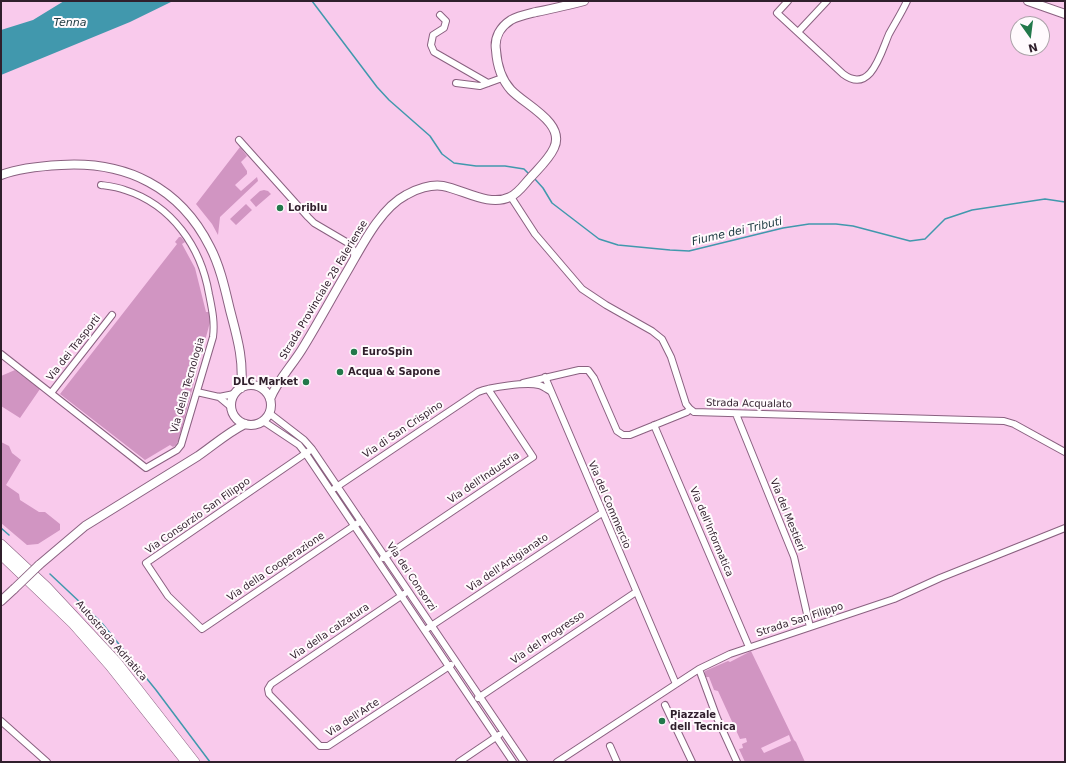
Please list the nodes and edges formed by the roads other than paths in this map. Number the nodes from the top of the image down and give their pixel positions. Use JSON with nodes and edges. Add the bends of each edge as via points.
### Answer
{"nodes":[{"id":1,"x":584,"y":1,"type":"edge"},
{"id":2,"x":788,"y":1,"type":"edge"},
{"id":3,"x":827,"y":1,"type":"edge"},
{"id":4,"x":907,"y":1,"type":"edge"},
{"id":5,"x":1028,"y":1,"type":"edge"},
{"id":6,"x":1065,"y":14,"type":"edge"},
{"id":7,"x":440,"y":15,"type":"dead end"},
{"id":8,"x":798,"y":32,"type":"junction"},
{"id":9,"x":502,"y":78,"type":"junction"},
{"id":10,"x":456,"y":83,"type":"dead end"},
{"id":11,"x":488,"y":83,"type":"junction"},
{"id":12,"x":238,"y":140,"type":"dead end"},
{"id":13,"x":3,"y":173,"type":"edge"},
{"id":14,"x":101,"y":185,"type":"dead end"},
{"id":15,"x":511,"y":197,"type":"junction"},
{"id":16,"x":354,"y":245,"type":"junction"},
{"id":17,"x":112,"y":316,"type":"dead end"},
{"id":18,"x":1,"y":354,"type":"edge"},
{"id":19,"x":242,"y":364,"type":"junction"},
{"id":20,"x":545,"y":379,"type":"junction"},
{"id":21,"x":278,"y":381,"type":"junction"},
{"id":22,"x":516,"y":385,"type":"junction"},
{"id":23,"x":538,"y":385,"type":"junction"},
{"id":24,"x":258,"y":387,"type":"junction"},
{"id":25,"x":241,"y":388,"type":"junction"},
{"id":26,"x":488,"y":389,"type":"junction"},
{"id":27,"x":550,"y":391,"type":"junction"},
{"id":28,"x":197,"y":392,"type":"junction"},
{"id":29,"x":51,"y":393,"type":"junction"},
{"id":30,"x":234,"y":394,"type":"junction"},
{"id":31,"x":219,"y":397,"type":"junction"},
{"id":32,"x":270,"y":399,"type":"junction"},
{"id":33,"x":231,"y":407,"type":"junction"},
{"id":34,"x":690,"y":409,"type":"junction"},
{"id":35,"x":269,"y":413,"type":"junction"},
{"id":36,"x":736,"y":414,"type":"junction"},
{"id":37,"x":234,"y":417,"type":"junction"},
{"id":38,"x":263,"y":421,"type":"junction"},
{"id":39,"x":245,"y":424,"type":"junction"},
{"id":40,"x":654,"y":425,"type":"junction"},
{"id":41,"x":224,"y":435,"type":"junction"},
{"id":42,"x":312,"y":449,"type":"junction"},
{"id":43,"x":1065,"y":452,"type":"edge"},
{"id":44,"x":306,"y":454,"type":"junction"},
{"id":45,"x":337,"y":486,"type":"junction"},
{"id":46,"x":330,"y":490,"type":"junction"},
{"id":47,"x":602,"y":513,"type":"junction"},
{"id":48,"x":361,"y":521,"type":"junction"},
{"id":49,"x":354,"y":526,"type":"junction"},
{"id":50,"x":1065,"y":528,"type":"edge"},
{"id":51,"x":1,"y":544,"type":"edge"},
{"id":52,"x":385,"y":556,"type":"junction"},
{"id":53,"x":3,"y":557,"type":"edge"},
{"id":54,"x":378,"y":561,"type":"junction"},
{"id":55,"x":408,"y":591,"type":"junction"},
{"id":56,"x":636,"y":592,"type":"junction"},
{"id":57,"x":401,"y":596,"type":"junction"},
{"id":58,"x":1,"y":601,"type":"edge"},
{"id":59,"x":432,"y":626,"type":"junction"},
{"id":60,"x":810,"y":627,"type":"junction"},
{"id":61,"x":202,"y":629,"type":"joint"},
{"id":62,"x":424,"y":631,"type":"junction"},
{"id":63,"x":749,"y":647,"type":"junction"},
{"id":64,"x":456,"y":661,"type":"junction"},
{"id":65,"x":449,"y":666,"type":"junction"},
{"id":66,"x":699,"y":670,"type":"junction"},
{"id":67,"x":676,"y":684,"type":"junction"},
{"id":68,"x":269,"y":694,"type":"joint"},
{"id":69,"x":480,"y":696,"type":"junction"},
{"id":70,"x":472,"y":701,"type":"junction"},
{"id":71,"x":664,"y":705,"type":"dead end"},
{"id":72,"x":1,"y":721,"type":"edge"},
{"id":73,"x":503,"y":731,"type":"junction"},
{"id":74,"x":496,"y":737,"type":"junction"},
{"id":75,"x":610,"y":746,"type":"dead end"},
{"id":76,"x":47,"y":762,"type":"edge"},
{"id":77,"x":186,"y":762,"type":"edge"},
{"id":78,"x":195,"y":762,"type":"edge"},
{"id":79,"x":459,"y":762,"type":"edge"},
{"id":80,"x":513,"y":762,"type":"edge"},
{"id":81,"x":524,"y":762,"type":"edge"},
{"id":82,"x":557,"y":762,"type":"edge"},
{"id":83,"x":617,"y":762,"type":"edge"},
{"id":84,"x":692,"y":762,"type":"edge"},
{"id":85,"x":737,"y":762,"type":"edge"}],
"edges":[{"from":1,"to":9,"type":"main road","via":[[522,16],[502,28],[496,48]]},
{"from":2,"to":8,"type":"street","via":[[777,12]]},
{"from":3,"to":8,"type":"street"},
{"from":4,"to":8,"type":"street","via":[[874,67],[862,79],[846,77]]},
{"from":5,"to":6,"type":"main road"},
{"from":7,"to":11,"type":"street","via":[[446,21],[444,28],[433,35],[431,45],[434,52]]},
{"from":9,"to":11,"type":"street"},
{"from":9,"to":15,"type":"main road","via":[[510,90],[549,122],[555,131],[556,142],[554,150],[524,186]]},
{"from":10,"to":11,"type":"street","via":[[480,86]]},
{"from":12,"to":16,"type":"street","via":[[308,217]]},
{"from":13,"to":19,"type":"main road","via":[[55,165],[101,166],[149,182],[167,193],[199,226],[211,247],[226,291]]},
{"from":14,"to":28,"type":"street","name":"Via della Tecnologia","via":[[125,190],[155,206],[170,217],[190,241],[198,256],[208,289],[214,325]]},
{"from":15,"to":16,"type":"main road","name":"Strada Provinciale 28 Faleriense","via":[[487,199],[442,186],[416,189],[392,204],[366,238]]},
{"from":15,"to":34,"type":"street","via":[[535,234],[582,289],[662,339]]},
{"from":16,"to":21,"type":"main road","name":"Strada Provinciale 28 Faleriense","via":[[354,260],[302,350]]},
{"from":17,"to":29,"type":"street","name":"Via dei Trasporti"},
{"from":18,"to":29,"type":"street","name":"Via della Tecnologia"},
{"from":19,"to":24,"type":"main road"},
{"from":19,"to":25,"type":"main road"},
{"from":20,"to":22,"type":"street"},
{"from":20,"to":23,"type":"street"},
{"from":20,"to":27,"type":"street","name":"Via del Commercio"},
{"from":20,"to":40,"type":"street","via":[[588,370],[620,434],[630,435]]},
{"from":21,"to":24,"type":"main road","name":"Strada Provinciale 28 Faleriense"},
{"from":21,"to":32,"type":"main road","name":"Strada Provinciale 28 Faleriense"},
{"from":22,"to":23,"type":"street"},
{"from":22,"to":26,"type":"street"},
{"from":23,"to":27,"type":"street"},
{"from":24,"to":25,"type":"main road","via":[[247,385]]},
{"from":24,"to":32,"type":"main road","via":[[267,393]]},
{"from":25,"to":30,"type":"main road"},
{"from":26,"to":45,"type":"street","name":"Via di San Crispino","via":[[478,392]]},
{"from":26,"to":52,"type":"street","name":"Via dell'Industria","via":[[533,457]]},
{"from":27,"to":47,"type":"street","name":"Via del Commercio"},
{"from":28,"to":29,"type":"street","name":"Via della Tecnologia","via":[[181,446],[146,468]]},
{"from":28,"to":31,"type":"street"},
{"from":30,"to":31,"type":"street"},
{"from":30,"to":33,"type":"main road"},
{"from":31,"to":33,"type":"street"},
{"from":32,"to":35,"type":"main road"},
{"from":33,"to":37,"type":"main road"},
{"from":34,"to":36,"type":"street","name":"Strada Acqualato","via":[[699,413]]},
{"from":34,"to":40,"type":"street"},
{"from":35,"to":38,"type":"main road"},
{"from":35,"to":42,"type":"street","name":"Via dei Consorzi"},
{"from":36,"to":43,"type":"street","name":"Strada Acqualato","via":[[1004,421]]},
{"from":36,"to":60,"type":"street","name":"Via dei Mestieri","via":[[794,556]]},
{"from":37,"to":39,"type":"main road"},
{"from":37,"to":41,"type":"main road"},
{"from":38,"to":39,"type":"main road","via":[[258,424]]},
{"from":38,"to":44,"type":"street","name":"Via dei Consorzi","via":[[299,445]]},
{"from":39,"to":41,"type":"main road"},
{"from":40,"to":63,"type":"street","name":"Via dell'Informatica"},
{"from":41,"to":58,"type":"main road","bridge":true,"via":[[198,456],[85,526]]},
{"from":42,"to":44,"type":"street","name":"Via Consorzio San Filippo"},
{"from":42,"to":45,"type":"street","name":"Via dei Consorzi"},
{"from":44,"to":46,"type":"street","name":"Via dei Consorzi"},
{"from":44,"to":61,"type":"street","name":"Via Consorzio San Filippo","via":[[146,564],[168,596]]},
{"from":45,"to":46,"type":"street","name":"Via di San Crispino"},
{"from":45,"to":48,"type":"street","name":"Via dei Consorzi"},
{"from":46,"to":49,"type":"street","name":"Via dei Consorzi"},
{"from":47,"to":56,"type":"street","name":"Via del Commercio"},
{"from":47,"to":59,"type":"street","name":"Via dell'Artigianato"},
{"from":48,"to":49,"type":"street","name":"Via della Cooperazione"},
{"from":48,"to":52,"type":"street","name":"Via dei Consorzi"},
{"from":49,"to":54,"type":"street","name":"Via dei Consorzi"},
{"from":49,"to":61,"type":"street","name":"Via della Cooperazione"},
{"from":50,"to":60,"type":"street","name":"Strada San Filippo","via":[[894,599]]},
{"from":51,"to":78,"type":"highway","name":"Autostrada Adriatica","via":[[47,587],[112,656]]},
{"from":52,"to":54,"type":"street","name":"Via dell'Industria"},
{"from":52,"to":55,"type":"street","name":"Via dei Consorzi"},
{"from":53,"to":77,"type":"highway","name":"Autostrada Adriatica","via":[[73,624]]},
{"from":54,"to":57,"type":"street","name":"Via dei Consorzi"},
{"from":55,"to":57,"type":"street","name":"Via della calzatura"},
{"from":55,"to":59,"type":"street","name":"Via dei Consorzi"},
{"from":56,"to":67,"type":"street","name":"Via del Commercio"},
{"from":56,"to":69,"type":"street","name":"Via del Progresso"},
{"from":57,"to":62,"type":"street","name":"Via dei Consorzi"},
{"from":57,"to":68,"type":"street","name":"Via della calzatura","via":[[271,684]]},
{"from":59,"to":62,"type":"street","name":"Via dell'Artigianato"},
{"from":59,"to":64,"type":"street","name":"Via dei Consorzi"},
{"from":60,"to":63,"type":"street","name":"Strada San Filippo"},
{"from":62,"to":65,"type":"street","name":"Via dei Consorzi"},
{"from":63,"to":66,"type":"street","name":"Strada San Filippo"},
{"from":64,"to":65,"type":"street","name":"Via dell'Arte"},
{"from":64,"to":69,"type":"street","name":"Via dei Consorzi"},
{"from":65,"to":68,"type":"street","name":"Via dell'Arte","via":[[328,746],[320,746]]},
{"from":65,"to":70,"type":"street","name":"Via dei Consorzi"},
{"from":66,"to":67,"type":"street","name":"Strada San Filippo"},
{"from":66,"to":85,"type":"street"},
{"from":67,"to":82,"type":"street","name":"Strada San Filippo"},
{"from":69,"to":70,"type":"street","name":"Via del Progresso"},
{"from":69,"to":73,"type":"street","name":"Via dei Consorzi"},
{"from":70,"to":74,"type":"street","name":"Via dei Consorzi"},
{"from":71,"to":84,"type":"street"},
{"from":72,"to":76,"type":"street"},
{"from":73,"to":74,"type":"street"},
{"from":73,"to":81,"type":"street","name":"Via dei Consorzi"},
{"from":74,"to":79,"type":"street"},
{"from":74,"to":80,"type":"street","name":"Via dei Consorzi"},
{"from":75,"to":83,"type":"street"}]}
